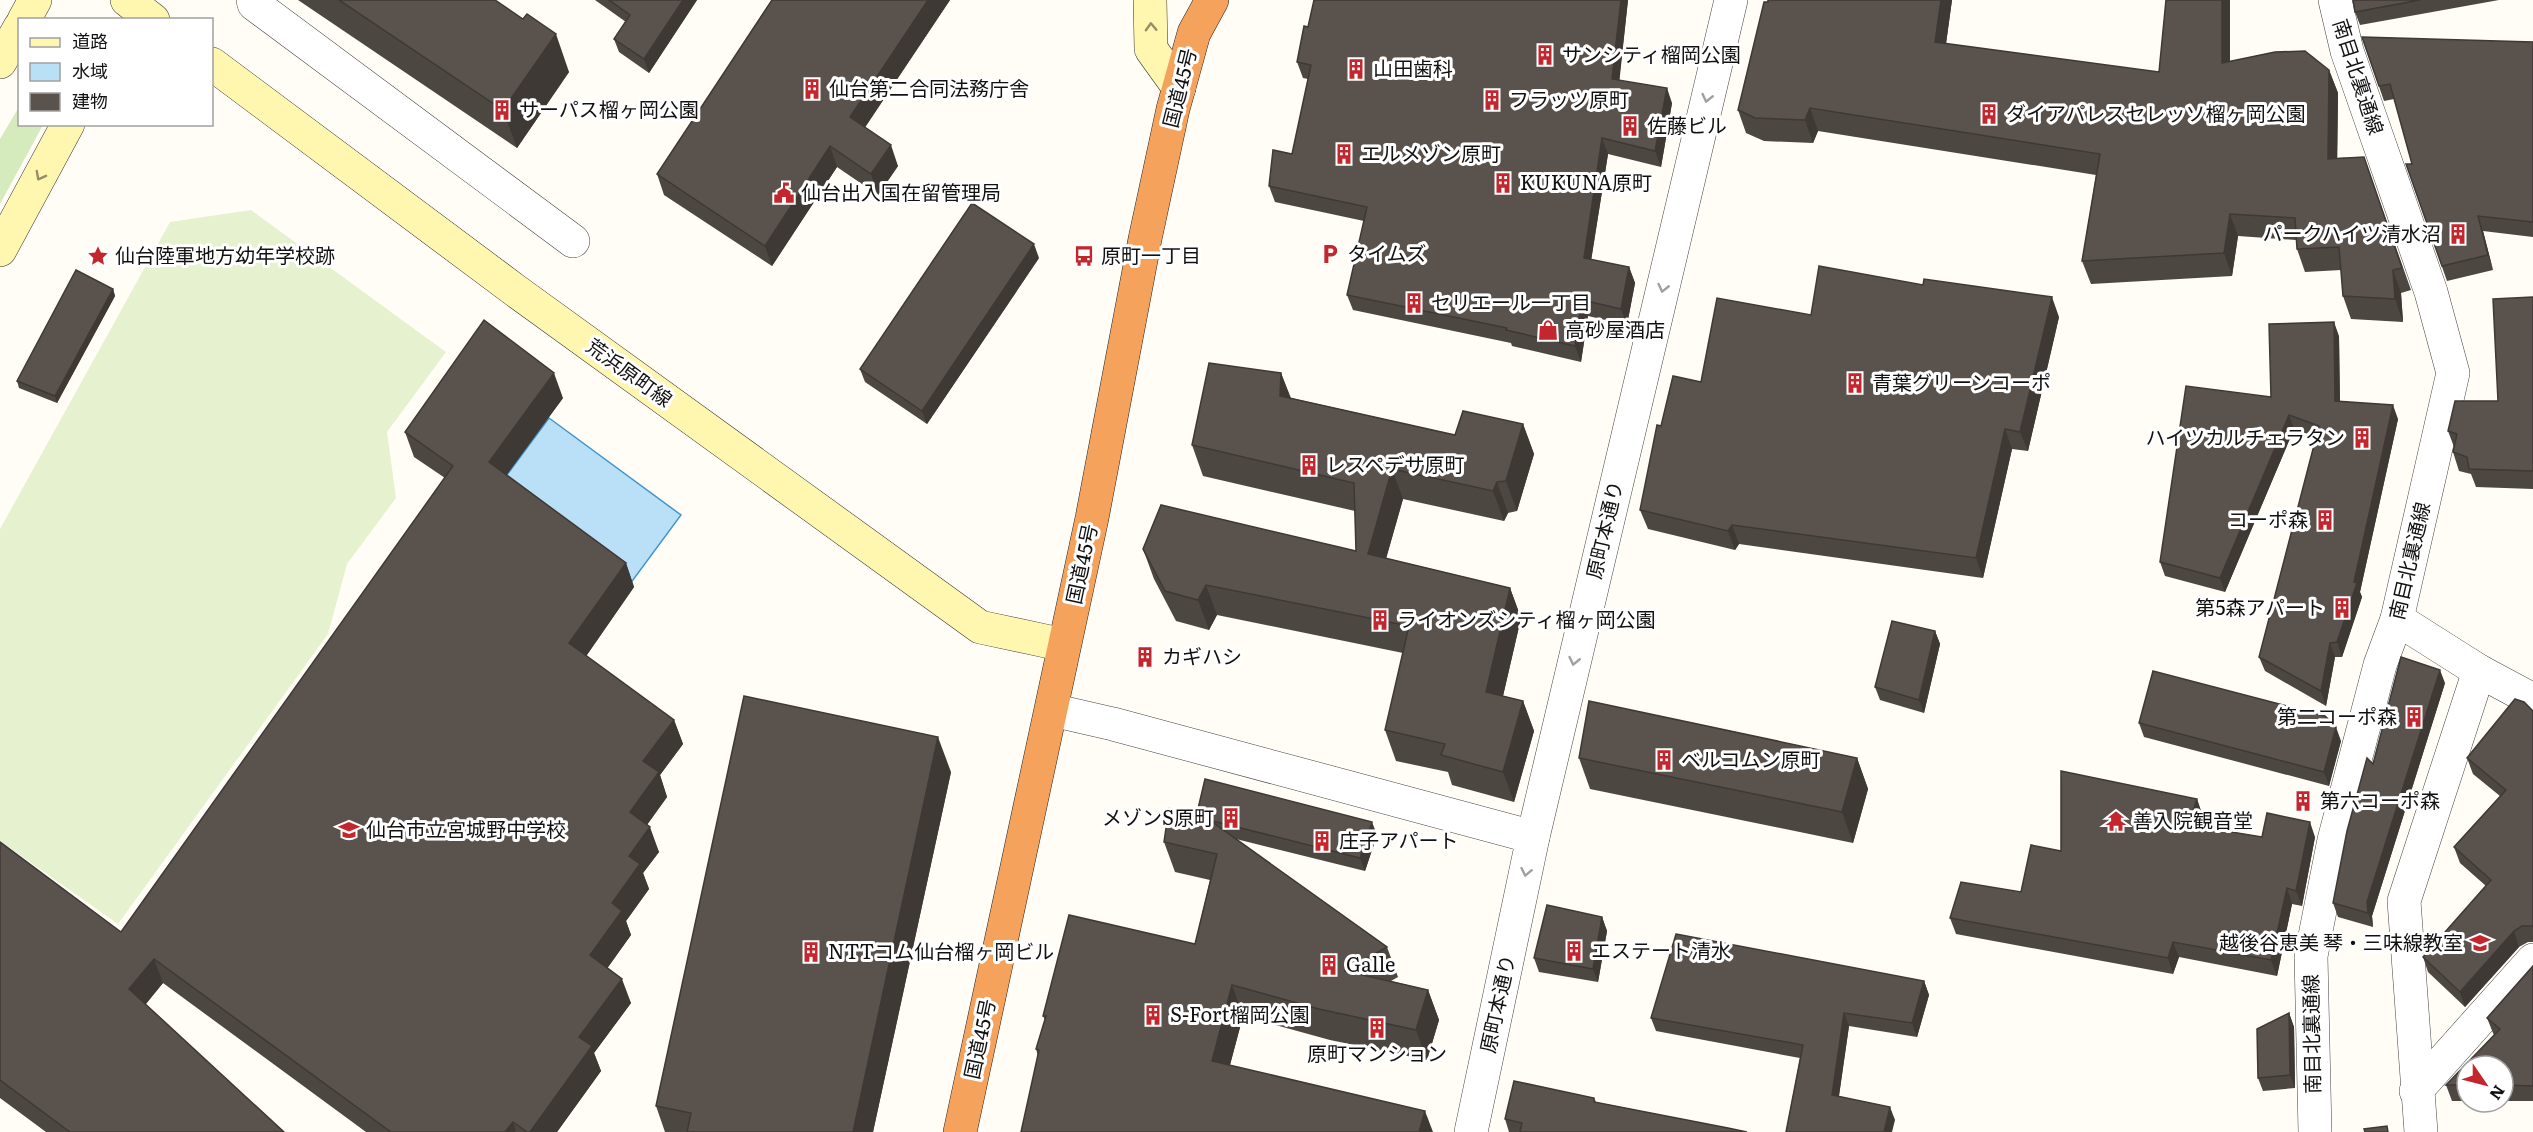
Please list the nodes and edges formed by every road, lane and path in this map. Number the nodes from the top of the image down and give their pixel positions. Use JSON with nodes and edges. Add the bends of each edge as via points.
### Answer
{"nodes":[{"id":1,"x":35,"y":0,"type":"edge"},
{"id":2,"x":253,"y":0,"type":"edge"},
{"id":3,"x":1150,"y":0,"type":"edge"},
{"id":4,"x":1212,"y":0,"type":"edge"},
{"id":5,"x":1731,"y":0,"type":"edge"},
{"id":6,"x":2334,"y":0,"type":"edge"},
{"id":7,"x":25,"y":18,"type":"edge"},
{"id":8,"x":18,"y":30,"type":"edge"},
{"id":9,"x":0,"y":62,"type":"edge"},
{"id":10,"x":213,"y":65,"type":"edge"},
{"id":11,"x":1179,"y":88,"type":"junction"},
{"id":12,"x":67,"y":126,"type":"edge"},
{"id":13,"x":573,"y":241,"type":"dead end"},
{"id":14,"x":0,"y":250,"type":"edge"},
{"id":15,"x":2397,"y":620,"type":"junction"},
{"id":16,"x":1064,"y":645,"type":"junction"},
{"id":17,"x":2479,"y":671,"type":"junction"},
{"id":18,"x":2533,"y":700,"type":"edge"},
{"id":19,"x":1052,"y":710,"type":"junction"},
{"id":20,"x":1533,"y":837,"type":"junction"},
{"id":21,"x":2533,"y":960,"type":"edge"},
{"id":22,"x":2416,"y":1091,"type":"junction"},
{"id":23,"x":960,"y":1132,"type":"edge"},
{"id":24,"x":1471,"y":1132,"type":"edge"},
{"id":25,"x":2315,"y":1132,"type":"edge"},
{"id":26,"x":2421,"y":1132,"type":"edge"}],
"edges":[{"from":1,"to":7,"type":"main road"},
{"from":2,"to":13,"type":"street"},
{"from":11,"to":3,"type":"main road","one_way":true,"via":[[1151,49]]},
{"from":4,"to":11,"type":"highway","name":"国道45号","via":[[1194,33]]},
{"from":5,"to":20,"type":"street","name":"原町本通り","one_way":true},
{"from":6,"to":15,"type":"street","name":"南目北裏通線","via":[[2347,51],[2431,292],[2453,373]]},
{"from":8,"to":9,"type":"main road"},
{"from":10,"to":16,"type":"main road","name":"荒浜原町線","via":[[516,291],[980,627]]},
{"from":11,"to":16,"type":"highway","name":"国道45号"},
{"from":12,"to":14,"type":"main road","one_way":true},
{"from":15,"to":17,"type":"street"},
{"from":15,"to":25,"type":"street","name":"南目北裏通線","via":[[2380,665],[2334,840],[2310,956]]},
{"from":16,"to":19,"type":"highway","name":"国道45号"},
{"from":17,"to":18,"type":"street"},
{"from":17,"to":22,"type":"street","via":[[2404,901]]},
{"from":19,"to":20,"type":"street"},
{"from":19,"to":23,"type":"highway","name":"国道45号"},
{"from":20,"to":24,"type":"street","name":"原町本通り","one_way":true},
{"from":21,"to":22,"type":"street"},
{"from":22,"to":26,"type":"street"}]}
